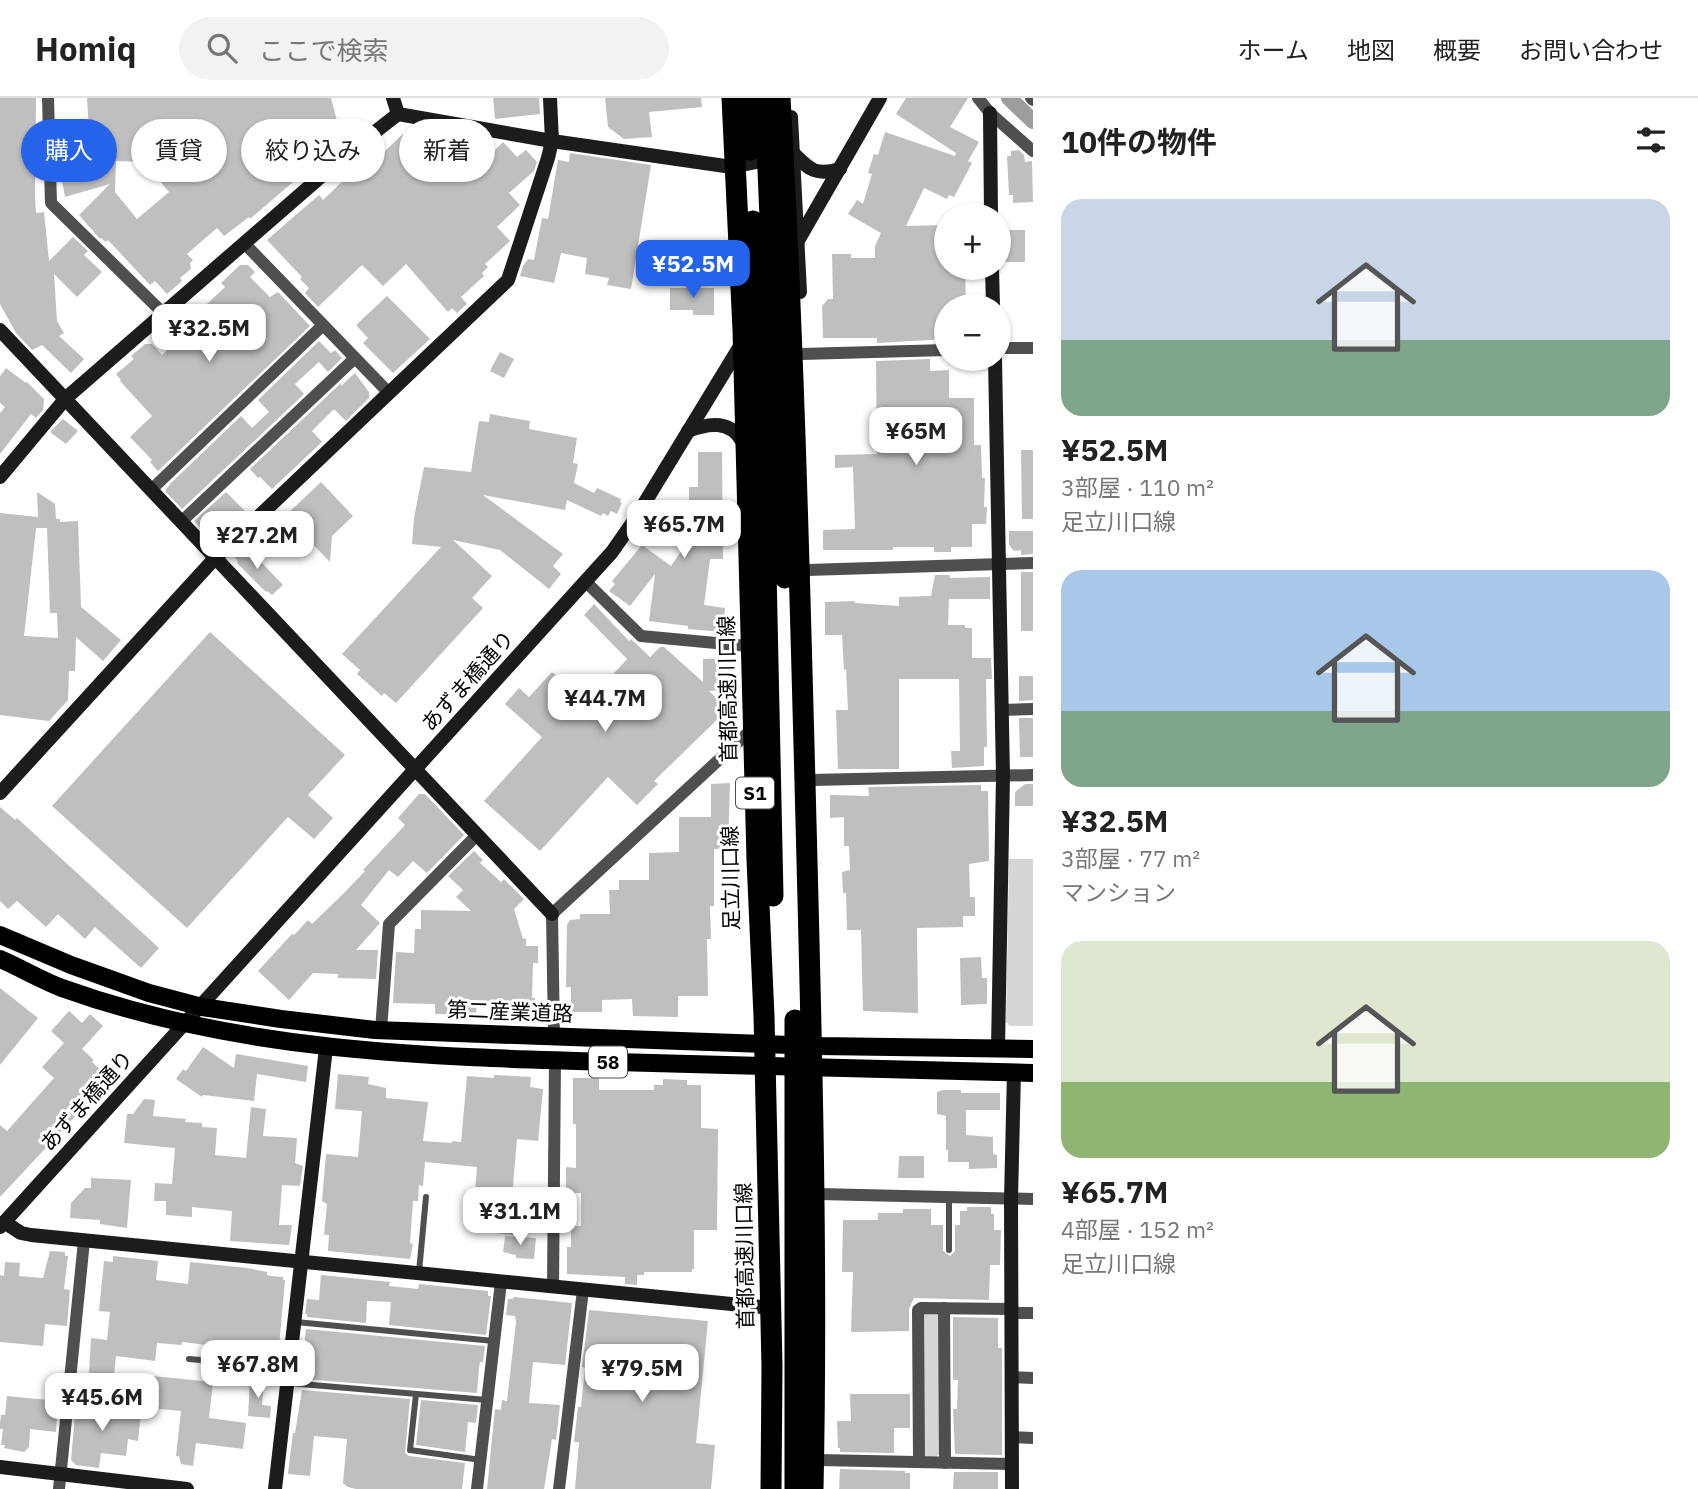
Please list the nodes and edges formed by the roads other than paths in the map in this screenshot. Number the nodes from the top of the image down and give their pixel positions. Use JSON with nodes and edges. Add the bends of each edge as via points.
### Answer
{"nodes":[{"id":1,"x":48,"y":98,"type":"edge"},
{"id":2,"x":393,"y":98,"type":"edge"},
{"id":3,"x":550,"y":98,"type":"edge"},
{"id":4,"x":730,"y":98,"type":"edge"},
{"id":5,"x":747,"y":98,"type":"edge"},
{"id":6,"x":765,"y":98,"type":"edge"},
{"id":7,"x":779,"y":98,"type":"edge"},
{"id":8,"x":790,"y":98,"type":"edge"},
{"id":9,"x":880,"y":98,"type":"edge"},
{"id":10,"x":978,"y":98,"type":"edge"},
{"id":11,"x":990,"y":113,"type":"junction"},
{"id":12,"x":397,"y":114,"type":"junction"},
{"id":13,"x":552,"y":141,"type":"junction"},
{"id":14,"x":1033,"y":150,"type":"edge"},
{"id":15,"x":794,"y":154,"type":"junction"},
{"id":16,"x":732,"y":167,"type":"junction"},
{"id":17,"x":840,"y":169,"type":"junction"},
{"id":18,"x":991,"y":203,"type":"edge"},
{"id":19,"x":799,"y":240,"type":"junction"},
{"id":20,"x":245,"y":244,"type":"junction"},
{"id":21,"x":164,"y":314,"type":"junction"},
{"id":22,"x":323,"y":325,"type":"junction"},
{"id":23,"x":0,"y":330,"type":"edge"},
{"id":24,"x":739,"y":347,"type":"junction"},
{"id":25,"x":1011,"y":348,"type":"edge"},
{"id":26,"x":1033,"y":348,"type":"edge"},
{"id":27,"x":934,"y":350,"type":"edge"},
{"id":28,"x":801,"y":354,"type":"junction"},
{"id":29,"x":355,"y":358,"type":"junction"},
{"id":30,"x":995,"y":371,"type":"edge"},
{"id":31,"x":389,"y":393,"type":"junction"},
{"id":32,"x":66,"y":398,"type":"junction"},
{"id":33,"x":688,"y":431,"type":"junction"},
{"id":34,"x":742,"y":441,"type":"junction"},
{"id":35,"x":0,"y":477,"type":"edge"},
{"id":36,"x":152,"y":489,"type":"junction"},
{"id":37,"x":182,"y":521,"type":"junction"},
{"id":38,"x":216,"y":557,"type":"junction"},
{"id":39,"x":1033,"y":563,"type":"edge"},
{"id":40,"x":1000,"y":564,"type":"junction"},
{"id":41,"x":807,"y":570,"type":"junction"},
{"id":42,"x":586,"y":582,"type":"junction"},
{"id":43,"x":747,"y":646,"type":"junction"},
{"id":44,"x":1033,"y":709,"type":"edge"},
{"id":45,"x":1002,"y":710,"type":"junction"},
{"id":46,"x":750,"y":731,"type":"junction"},
{"id":47,"x":416,"y":770,"type":"junction"},
{"id":48,"x":1003,"y":775,"type":"junction"},
{"id":49,"x":1033,"y":775,"type":"edge"},
{"id":50,"x":812,"y":780,"type":"junction"},
{"id":51,"x":0,"y":793,"type":"edge"},
{"id":52,"x":477,"y":835,"type":"junction"},
{"id":53,"x":552,"y":914,"type":"junction"},
{"id":54,"x":0,"y":934,"type":"edge"},
{"id":55,"x":0,"y":959,"type":"edge"},
{"id":56,"x":202,"y":1007,"type":"junction"},
{"id":57,"x":185,"y":1024,"type":"junction"},
{"id":58,"x":381,"y":1030,"type":"junction"},
{"id":59,"x":554,"y":1036,"type":"junction"},
{"id":60,"x":776,"y":1044,"type":"junction"},
{"id":61,"x":818,"y":1045,"type":"junction"},
{"id":62,"x":327,"y":1048,"type":"junction"},
{"id":63,"x":998,"y":1048,"type":"junction"},
{"id":64,"x":1033,"y":1049,"type":"edge"},
{"id":65,"x":555,"y":1061,"type":"junction"},
{"id":66,"x":777,"y":1067,"type":"junction"},
{"id":67,"x":819,"y":1069,"type":"junction"},
{"id":68,"x":1014,"y":1072,"type":"junction"},
{"id":69,"x":1033,"y":1073,"type":"edge"},
{"id":70,"x":819,"y":1194,"type":"junction"},
{"id":71,"x":426,"y":1197,"type":"dead end"},
{"id":72,"x":949,"y":1197,"type":"junction"},
{"id":73,"x":1011,"y":1199,"type":"junction"},
{"id":74,"x":1033,"y":1199,"type":"edge"},
{"id":75,"x":2,"y":1225,"type":"edge"},
{"id":76,"x":84,"y":1241,"type":"junction"},
{"id":77,"x":949,"y":1250,"type":"dead end"},
{"id":78,"x":789,"y":1258,"type":"junction"},
{"id":79,"x":301,"y":1263,"type":"junction"},
{"id":80,"x":419,"y":1272,"type":"junction"},
{"id":81,"x":500,"y":1282,"type":"junction"},
{"id":82,"x":553,"y":1287,"type":"junction"},
{"id":83,"x":583,"y":1290,"type":"junction"},
{"id":84,"x":762,"y":1307,"type":"junction"},
{"id":85,"x":944,"y":1308,"type":"junction"},
{"id":86,"x":1013,"y":1311,"type":"junction"},
{"id":87,"x":1033,"y":1313,"type":"edge"},
{"id":88,"x":294,"y":1321,"type":"junction"},
{"id":89,"x":494,"y":1341,"type":"junction"},
{"id":90,"x":189,"y":1359,"type":"dead end"},
{"id":91,"x":287,"y":1376,"type":"junction"},
{"id":92,"x":1012,"y":1377,"type":"junction"},
{"id":93,"x":1033,"y":1378,"type":"edge"},
{"id":94,"x":416,"y":1394,"type":"junction"},
{"id":95,"x":487,"y":1401,"type":"junction"},
{"id":96,"x":1012,"y":1437,"type":"junction"},
{"id":97,"x":1033,"y":1438,"type":"edge"},
{"id":98,"x":481,"y":1460,"type":"junction"},
{"id":99,"x":819,"y":1460,"type":"junction"},
{"id":100,"x":919,"y":1462,"type":"junction"},
{"id":101,"x":945,"y":1463,"type":"junction"},
{"id":102,"x":1012,"y":1464,"type":"junction"},
{"id":103,"x":0,"y":1467,"type":"edge"},
{"id":104,"x":61,"y":1474,"type":"junction"},
{"id":105,"x":59,"y":1489,"type":"edge"},
{"id":106,"x":187,"y":1489,"type":"edge"},
{"id":107,"x":275,"y":1489,"type":"edge"},
{"id":108,"x":477,"y":1489,"type":"edge"},
{"id":109,"x":559,"y":1489,"type":"edge"},
{"id":110,"x":762,"y":1489,"type":"edge"},
{"id":111,"x":771,"y":1489,"type":"edge"},
{"id":112,"x":783,"y":1489,"type":"edge"},
{"id":113,"x":795,"y":1489,"type":"edge"},
{"id":114,"x":813,"y":1489,"type":"edge"},
{"id":115,"x":819,"y":1489,"type":"edge"},
{"id":116,"x":1012,"y":1489,"type":"edge"}],
"edges":[{"from":1,"to":21,"type":"street","via":[[51,202]]},
{"from":2,"to":12,"type":"street"},
{"from":3,"to":13,"type":"street"},
{"from":4,"to":16,"type":"street","name":"足立川口線"},
{"from":4,"to":111,"type":"highway","name":"首都高速川口線","number":"S1","via":[[742,303],[764,1016]]},
{"from":5,"to":60,"type":"highway","via":[[763,430]]},
{"from":6,"to":60,"type":"highway","via":[[789,691]]},
{"from":7,"to":114,"type":"highway","number":"S1","via":[[790,288],[808,898],[816,1254]]},
{"from":8,"to":15,"type":"street"},
{"from":9,"to":17,"type":"street","name":"あずま橋通り"},
{"from":10,"to":11,"type":"street"},
{"from":11,"to":14,"type":"street"},
{"from":11,"to":18,"type":"street"},
{"from":12,"to":13,"type":"street"},
{"from":12,"to":20,"type":"street"},
{"from":13,"to":16,"type":"street"},
{"from":13,"to":31,"type":"street","via":[[508,280]]},
{"from":15,"to":16,"type":"street"},
{"from":15,"to":17,"type":"street","via":[[816,172]]},
{"from":15,"to":19,"type":"street"},
{"from":16,"to":24,"type":"street","name":"足立川口線"},
{"from":17,"to":19,"type":"street","name":"あずま橋通り"},
{"from":19,"to":24,"type":"street","name":"あずま橋通り"},
{"from":19,"to":28,"type":"street"},
{"from":20,"to":21,"type":"street"},
{"from":20,"to":22,"type":"street"},
{"from":21,"to":32,"type":"street"},
{"from":22,"to":29,"type":"street"},
{"from":22,"to":36,"type":"street"},
{"from":23,"to":32,"type":"street"},
{"from":24,"to":33,"type":"street","name":"あずま橋通り"},
{"from":24,"to":34,"type":"street","name":"足立川口線"},
{"from":25,"to":26,"type":"street"},
{"from":27,"to":28,"type":"street"},
{"from":28,"to":41,"type":"street"},
{"from":29,"to":31,"type":"street"},
{"from":29,"to":37,"type":"street"},
{"from":30,"to":40,"type":"street"},
{"from":31,"to":38,"type":"street"},
{"from":32,"to":35,"type":"street"},
{"from":32,"to":36,"type":"street"},
{"from":33,"to":34,"type":"street","via":[[719,424],[734,430]]},
{"from":33,"to":42,"type":"street","name":"あずま橋通り","via":[[633,522]]},
{"from":34,"to":43,"type":"street","name":"足立川口線"},
{"from":36,"to":37,"type":"street"},
{"from":37,"to":38,"type":"street"},
{"from":38,"to":47,"type":"street"},
{"from":38,"to":51,"type":"street"},
{"from":39,"to":40,"type":"street"},
{"from":40,"to":41,"type":"street"},
{"from":40,"to":45,"type":"street"},
{"from":41,"to":50,"type":"street"},
{"from":42,"to":43,"type":"street","via":[[641,636]]},
{"from":42,"to":47,"type":"street","name":"あずま橋通り"},
{"from":43,"to":46,"type":"street","name":"足立川口線"},
{"from":44,"to":45,"type":"street"},
{"from":45,"to":48,"type":"street"},
{"from":46,"to":53,"type":"street"},
{"from":46,"to":60,"type":"street","name":"足立川口線","via":[[751,862]]},
{"from":47,"to":52,"type":"street"},
{"from":47,"to":56,"type":"street","name":"あずま橋通り"},
{"from":48,"to":49,"type":"street"},
{"from":48,"to":50,"type":"street"},
{"from":48,"to":63,"type":"street"},
{"from":50,"to":61,"type":"street"},
{"from":52,"to":53,"type":"street"},
{"from":52,"to":58,"type":"street","via":[[389,924]]},
{"from":53,"to":59,"type":"street"},
{"from":54,"to":56,"type":"main road","name":"第二産業道路","number":"58","via":[[84,970]]},
{"from":55,"to":57,"type":"main road","number":"58","via":[[60,987]]},
{"from":56,"to":57,"type":"street","name":"あずま橋通り"},
{"from":56,"to":58,"type":"main road","name":"第二産業道路","number":"58"},
{"from":57,"to":62,"type":"main road","number":"58"},
{"from":57,"to":75,"type":"street","name":"あずま橋通り"},
{"from":58,"to":59,"type":"main road","name":"第二産業道路","number":"58"},
{"from":59,"to":60,"type":"main road","name":"第二産業道路","number":"58"},
{"from":60,"to":61,"type":"main road","name":"第二産業道路","number":"58"},
{"from":60,"to":66,"type":"highway"},
{"from":60,"to":66,"type":"street","name":"足立川口線"},
{"from":61,"to":63,"type":"main road","name":"第二産業道路","number":"58"},
{"from":61,"to":67,"type":"street"},
{"from":62,"to":65,"type":"main road","number":"58"},
{"from":62,"to":79,"type":"street"},
{"from":63,"to":64,"type":"main road","name":"第二産業道路","number":"58"},
{"from":65,"to":66,"type":"main road","number":"58"},
{"from":65,"to":82,"type":"street"},
{"from":66,"to":67,"type":"main road","number":"58"},
{"from":66,"to":78,"type":"highway"},
{"from":66,"to":84,"type":"street","name":"足立川口線"},
{"from":67,"to":68,"type":"main road","number":"58"},
{"from":67,"to":70,"type":"street"},
{"from":68,"to":69,"type":"main road","number":"58"},
{"from":68,"to":73,"type":"street"},
{"from":70,"to":72,"type":"street"},
{"from":70,"to":99,"type":"street"},
{"from":71,"to":80,"type":"lane"},
{"from":72,"to":73,"type":"street"},
{"from":72,"to":77,"type":"lane"},
{"from":73,"to":74,"type":"street"},
{"from":73,"to":86,"type":"street"},
{"from":75,"to":76,"type":"street","via":[[31,1235]]},
{"from":76,"to":79,"type":"street"},
{"from":76,"to":104,"type":"street"},
{"from":78,"to":112,"type":"highway"},
{"from":78,"to":113,"type":"highway"},
{"from":79,"to":80,"type":"street"},
{"from":79,"to":88,"type":"street"},
{"from":80,"to":81,"type":"street"},
{"from":81,"to":82,"type":"street"},
{"from":81,"to":89,"type":"street"},
{"from":82,"to":83,"type":"street"},
{"from":83,"to":84,"type":"street"},
{"from":83,"to":109,"type":"street"},
{"from":84,"to":110,"type":"street","name":"足立川口線"},
{"from":85,"to":86,"type":"street"},
{"from":85,"to":100,"type":"street","via":[[918,1310]]},
{"from":85,"to":101,"type":"street"},
{"from":86,"to":87,"type":"street"},
{"from":86,"to":92,"type":"street"},
{"from":88,"to":89,"type":"lane"},
{"from":88,"to":91,"type":"street"},
{"from":89,"to":95,"type":"street"},
{"from":90,"to":91,"type":"lane"},
{"from":91,"to":94,"type":"lane"},
{"from":91,"to":107,"type":"street"},
{"from":92,"to":93,"type":"street"},
{"from":92,"to":96,"type":"street"},
{"from":94,"to":95,"type":"lane"},
{"from":94,"to":98,"type":"lane","via":[[410,1450]]},
{"from":95,"to":98,"type":"street"},
{"from":96,"to":97,"type":"street"},
{"from":96,"to":102,"type":"street"},
{"from":98,"to":108,"type":"street"},
{"from":99,"to":100,"type":"street"},
{"from":99,"to":115,"type":"street"},
{"from":100,"to":101,"type":"street"},
{"from":101,"to":102,"type":"street"},
{"from":102,"to":116,"type":"street"},
{"from":103,"to":104,"type":"street"},
{"from":104,"to":105,"type":"street"},
{"from":104,"to":106,"type":"street"}]}
